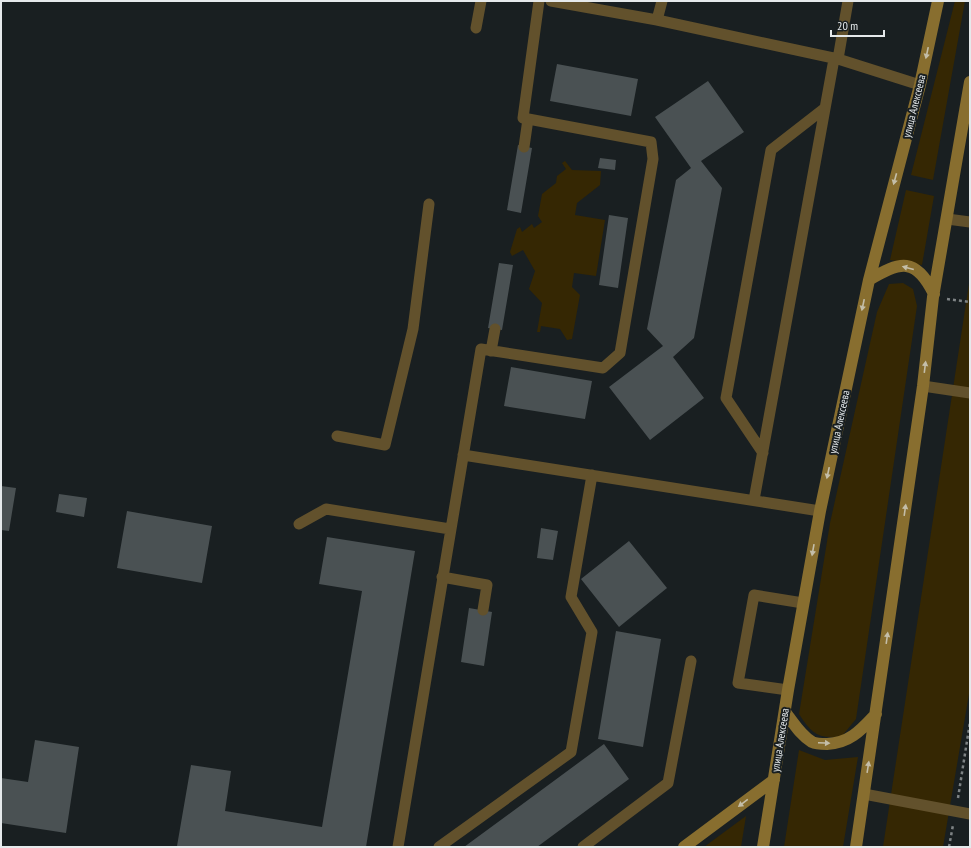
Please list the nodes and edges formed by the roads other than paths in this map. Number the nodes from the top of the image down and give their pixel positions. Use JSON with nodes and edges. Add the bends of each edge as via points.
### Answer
{"nodes":[{"id":1,"x":481,"y":1,"type":"edge"},
{"id":2,"x":539,"y":1,"type":"edge"},
{"id":3,"x":551,"y":1,"type":"edge"},
{"id":4,"x":662,"y":1,"type":"edge"},
{"id":5,"x":848,"y":1,"type":"edge"},
{"id":6,"x":938,"y":1,"type":"edge"},
{"id":7,"x":657,"y":20,"type":"junction"},
{"id":8,"x":476,"y":28,"type":"dead end"},
{"id":9,"x":836,"y":59,"type":"junction"},
{"id":10,"x":970,"y":82,"type":"edge"},
{"id":11,"x":920,"y":85,"type":"junction"},
{"id":12,"x":825,"y":108,"type":"junction"},
{"id":13,"x":528,"y":119,"type":"junction"},
{"id":14,"x":524,"y":147,"type":"dead end"},
{"id":15,"x":430,"y":204,"type":"dead end"},
{"id":16,"x":947,"y":219,"type":"junction"},
{"id":17,"x":970,"y":222,"type":"edge"},
{"id":18,"x":869,"y":280,"type":"junction"},
{"id":19,"x":934,"y":296,"type":"junction"},
{"id":20,"x":495,"y":329,"type":"dead end"},
{"id":21,"x":491,"y":351,"type":"junction"},
{"id":22,"x":923,"y":386,"type":"junction"},
{"id":23,"x":970,"y":393,"type":"edge"},
{"id":24,"x":337,"y":436,"type":"dead end"},
{"id":25,"x":763,"y":453,"type":"junction"},
{"id":26,"x":463,"y":455,"type":"junction"},
{"id":27,"x":592,"y":475,"type":"junction"},
{"id":28,"x":754,"y":500,"type":"junction"},
{"id":29,"x":820,"y":511,"type":"junction"},
{"id":30,"x":299,"y":524,"type":"dead end"},
{"id":31,"x":450,"y":529,"type":"junction"},
{"id":32,"x":442,"y":577,"type":"junction"},
{"id":33,"x":803,"y":603,"type":"junction"},
{"id":34,"x":483,"y":610,"type":"dead end"},
{"id":35,"x":691,"y":661,"type":"dead end"},
{"id":36,"x":788,"y":690,"type":"junction"},
{"id":37,"x":785,"y":712,"type":"junction"},
{"id":38,"x":876,"y":714,"type":"junction"},
{"id":39,"x":774,"y":780,"type":"junction"},
{"id":40,"x":864,"y":794,"type":"junction"},
{"id":41,"x":970,"y":814,"type":"edge"},
{"id":42,"x":398,"y":847,"type":"edge"},
{"id":43,"x":439,"y":847,"type":"edge"},
{"id":44,"x":583,"y":847,"type":"edge"},
{"id":45,"x":684,"y":847,"type":"edge"},
{"id":46,"x":763,"y":847,"type":"edge"},
{"id":47,"x":856,"y":847,"type":"edge"}],
"edges":[{"from":1,"to":8,"type":"lane"},
{"from":2,"to":13,"type":"lane","via":[[523,118]]},
{"from":3,"to":7,"type":"lane"},
{"from":4,"to":7,"type":"lane"},
{"from":5,"to":9,"type":"lane"},
{"from":6,"to":11,"type":"street","name":"улица Алексеева","one_way":true},
{"from":7,"to":9,"type":"lane"},
{"from":9,"to":11,"type":"lane"},
{"from":9,"to":12,"type":"lane"},
{"from":10,"to":16,"type":"street"},
{"from":11,"to":18,"type":"street","name":"улица Алексеева","one_way":true},
{"from":12,"to":25,"type":"lane"},
{"from":12,"to":25,"type":"lane","via":[[771,150],[727,390],[726,398]]},
{"from":13,"to":14,"type":"lane"},
{"from":13,"to":21,"type":"lane","via":[[651,142],[653,159],[620,353],[603,368]]},
{"from":15,"to":24,"type":"lane","via":[[413,329],[385,445]]},
{"from":16,"to":17,"type":"lane"},
{"from":16,"to":19,"type":"street"},
{"from":19,"to":18,"type":"street","one_way":true,"via":[[926,278],[912,267],[897,266]]},
{"from":18,"to":29,"type":"street","name":"улица Алексеева","one_way":true},
{"from":22,"to":19,"type":"street","one_way":true},
{"from":20,"to":21,"type":"lane"},
{"from":21,"to":26,"type":"lane","via":[[481,349]]},
{"from":22,"to":23,"type":"lane"},
{"from":38,"to":22,"type":"street","one_way":true},
{"from":25,"to":28,"type":"lane"},
{"from":26,"to":27,"type":"lane"},
{"from":26,"to":31,"type":"lane"},
{"from":27,"to":28,"type":"lane"},
{"from":27,"to":43,"type":"lane","via":[[571,597],[592,632],[571,752]]},
{"from":28,"to":29,"type":"lane"},
{"from":29,"to":33,"type":"street","name":"улица Алексеева","one_way":true},
{"from":30,"to":31,"type":"lane","via":[[326,508]]},
{"from":31,"to":32,"type":"lane"},
{"from":32,"to":34,"type":"lane","via":[[487,585]]},
{"from":32,"to":42,"type":"lane"},
{"from":33,"to":36,"type":"street","name":"улица Алексеева"},
{"from":33,"to":36,"type":"lane","via":[[754,595],[738,683]]},
{"from":35,"to":44,"type":"lane","via":[[668,783]]},
{"from":36,"to":37,"type":"street","name":"улица Алексеева"},
{"from":37,"to":38,"type":"street","one_way":true,"via":[[802,734],[813,743],[825,744],[841,743],[858,732]]},
{"from":37,"to":39,"type":"street","name":"улица Алексеева"},
{"from":40,"to":38,"type":"street","one_way":true},
{"from":39,"to":45,"type":"street","one_way":true},
{"from":39,"to":46,"type":"street","name":"улица Алексеева"},
{"from":40,"to":41,"type":"lane"},
{"from":40,"to":47,"type":"street"}]}
